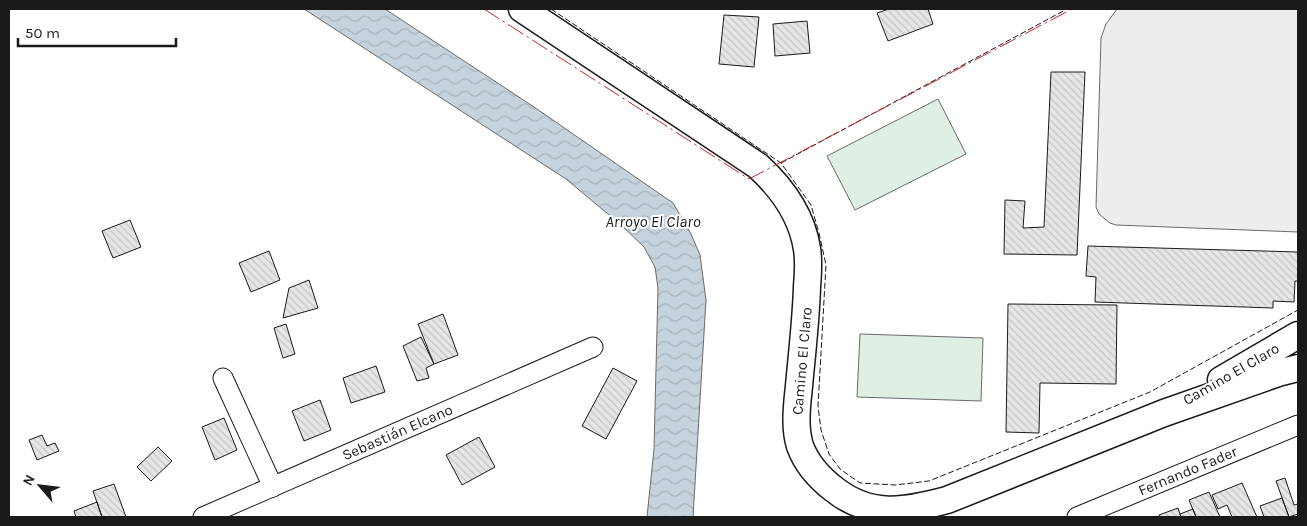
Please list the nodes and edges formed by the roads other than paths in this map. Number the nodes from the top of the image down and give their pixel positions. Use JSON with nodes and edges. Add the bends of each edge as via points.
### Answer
{"nodes":[{"id":1,"x":522,"y":9,"type":"edge"},
{"id":2,"x":1298,"y":335,"type":"edge"},
{"id":3,"x":593,"y":347,"type":"dead end"},
{"id":4,"x":1298,"y":368,"type":"edge"},
{"id":5,"x":223,"y":378,"type":"dead end"},
{"id":6,"x":1164,"y":413,"type":"junction"},
{"id":7,"x":1298,"y":425,"type":"edge"},
{"id":8,"x":273,"y":487,"type":"junction"},
{"id":9,"x":1105,"y":512,"type":"edge"},
{"id":10,"x":203,"y":517,"type":"edge"},
{"id":11,"x":1077,"y":517,"type":"edge"}],
"edges":[{"from":1,"to":6,"type":"street","name":"Camino El Claro","via":[[758,166],[788,201],[803,231],[808,250],[806,319],[797,408],[800,445],[813,470],[842,496],[876,509],[914,509],[947,500]]},
{"from":2,"to":6,"type":"street","name":"Camino El Claro"},
{"from":3,"to":8,"type":"street","name":"Sebastián Elcano"},
{"from":4,"to":6,"type":"street","name":"Camino El Claro"},
{"from":5,"to":8,"type":"street"},
{"from":7,"to":9,"type":"street","name":"Fernando Fader"},
{"from":8,"to":10,"type":"street","name":"Sebastián Elcano"},
{"from":9,"to":11,"type":"street","name":"Fernando Fader"}]}
